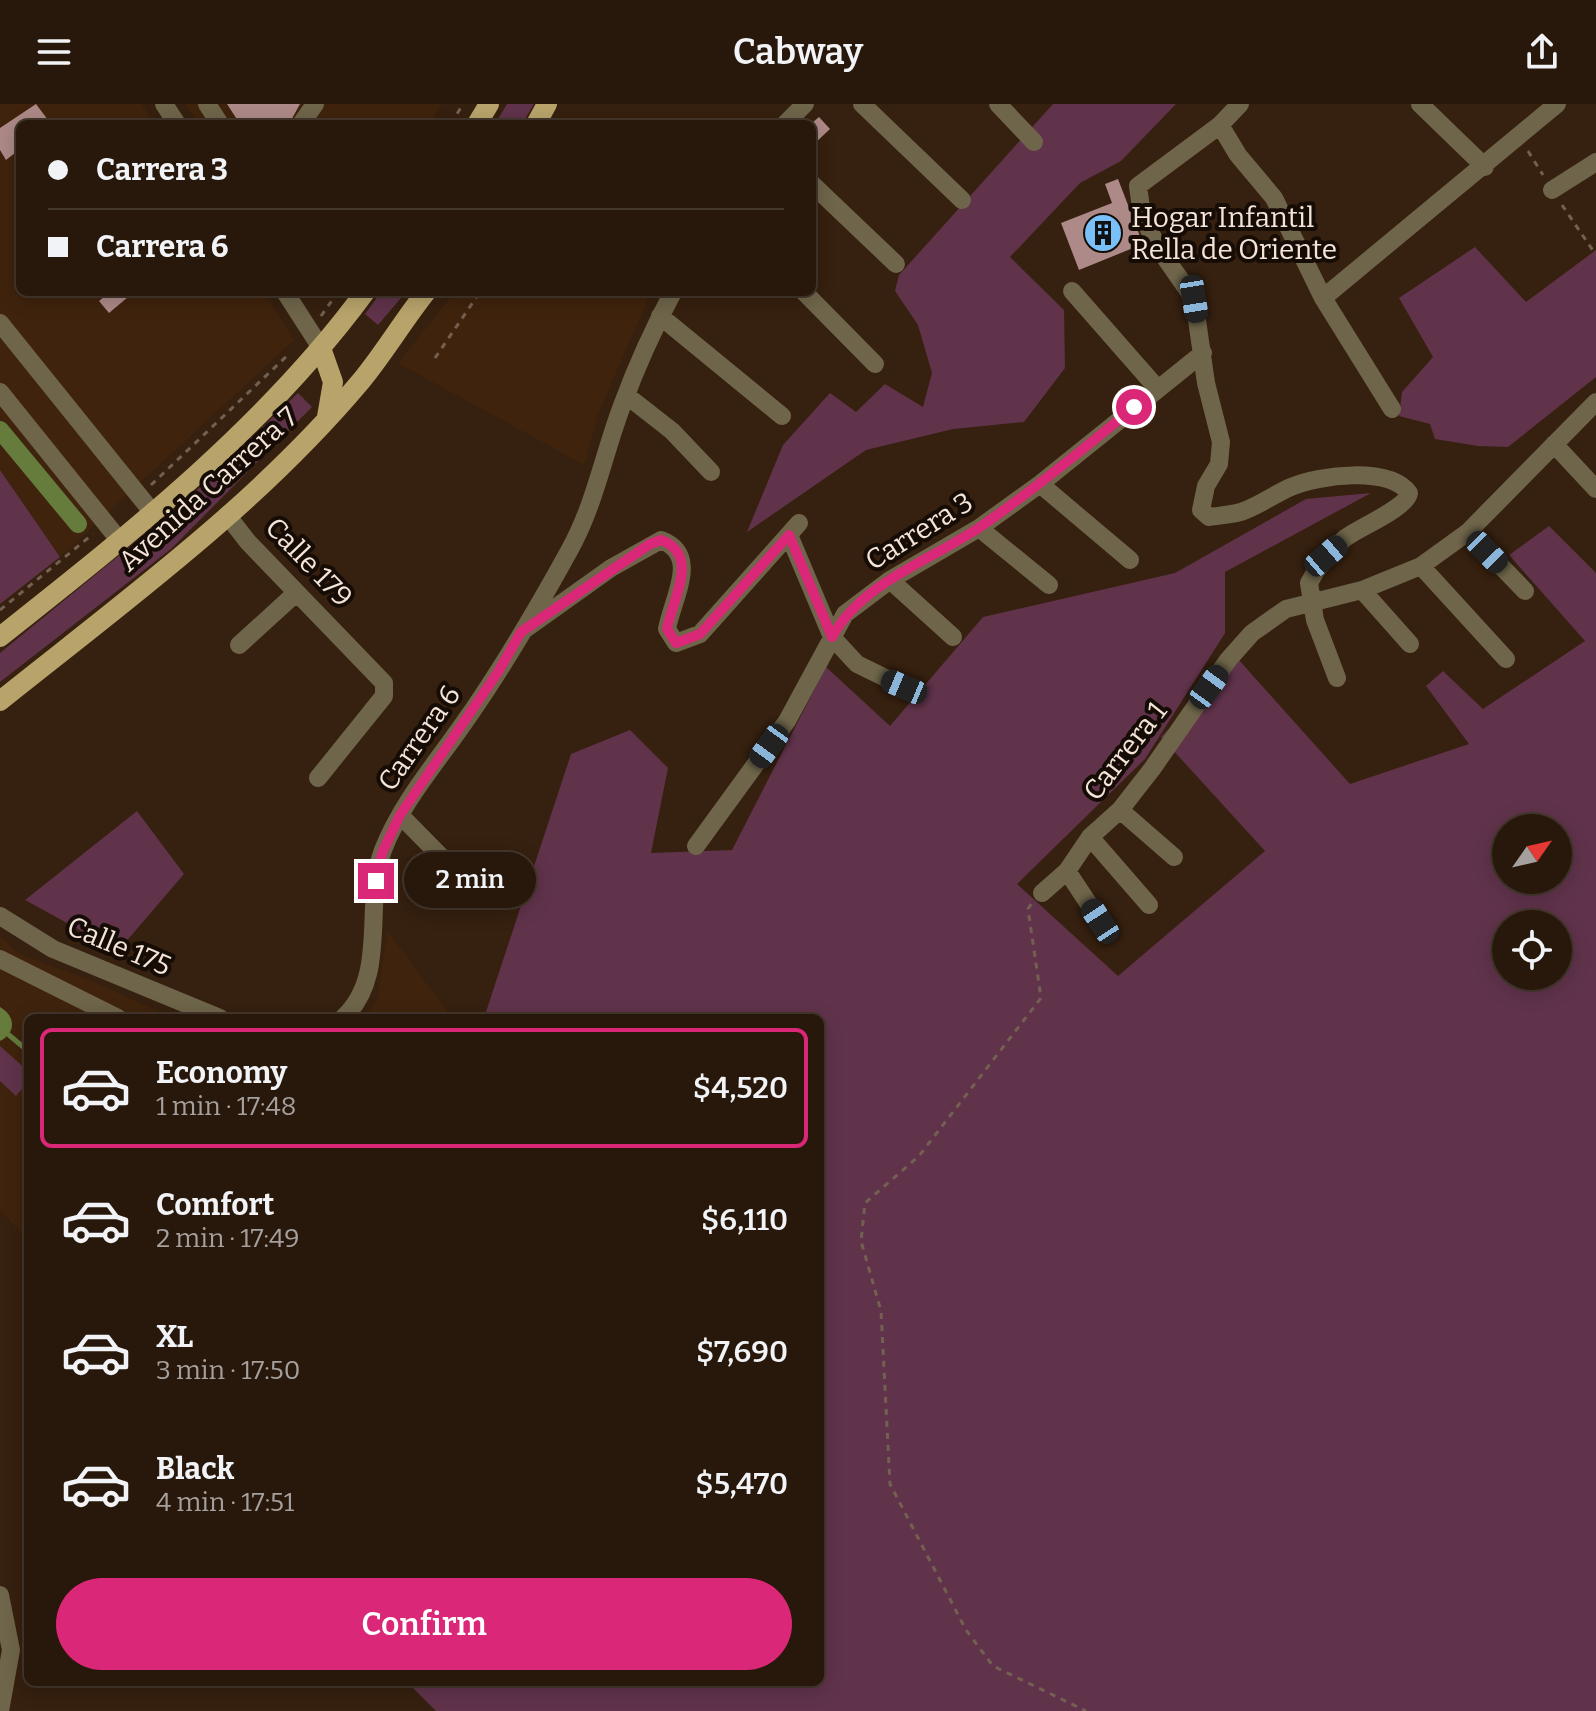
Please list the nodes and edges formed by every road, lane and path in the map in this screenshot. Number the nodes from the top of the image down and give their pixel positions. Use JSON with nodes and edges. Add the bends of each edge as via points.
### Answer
{"nodes":[{"id":1,"x":805,"y":104,"type":"edge"},
{"id":2,"x":862,"y":104,"type":"edge"},
{"id":3,"x":998,"y":104,"type":"edge"},
{"id":4,"x":1240,"y":104,"type":"edge"},
{"id":5,"x":1420,"y":104,"type":"edge"},
{"id":6,"x":1527,"y":104,"type":"edge"},
{"id":7,"x":1557,"y":104,"type":"edge"},
{"id":8,"x":789,"y":120,"type":"edge"},
{"id":9,"x":1534,"y":122,"type":"junction"},
{"id":10,"x":1220,"y":125,"type":"junction"},
{"id":11,"x":1034,"y":142,"type":"dead end"},
{"id":12,"x":1596,"y":162,"type":"edge"},
{"id":13,"x":1485,"y":167,"type":"junction"},
{"id":14,"x":816,"y":188,"type":"edge"},
{"id":15,"x":1552,"y":190,"type":"dead end"},
{"id":16,"x":962,"y":200,"type":"dead end"},
{"id":17,"x":1589,"y":247,"type":"dead end"},
{"id":18,"x":1596,"y":255,"type":"edge"},
{"id":19,"x":896,"y":264,"type":"dead end"},
{"id":20,"x":1072,"y":291,"type":"dead end"},
{"id":21,"x":288,"y":296,"type":"edge"},
{"id":22,"x":336,"y":296,"type":"edge"},
{"id":23,"x":361,"y":296,"type":"edge"},
{"id":24,"x":423,"y":296,"type":"edge"},
{"id":25,"x":477,"y":296,"type":"edge"},
{"id":26,"x":671,"y":296,"type":"edge"},
{"id":27,"x":808,"y":296,"type":"edge"},
{"id":28,"x":1323,"y":298,"type":"junction"},
{"id":29,"x":660,"y":316,"type":"junction"},
{"id":30,"x":0,"y":323,"type":"edge"},
{"id":31,"x":316,"y":339,"type":"junction"},
{"id":32,"x":1203,"y":353,"type":"junction"},
{"id":33,"x":435,"y":358,"type":"dead end"},
{"id":34,"x":875,"y":364,"type":"dead end"},
{"id":35,"x":1157,"y":388,"type":"junction"},
{"id":36,"x":0,"y":392,"type":"edge"},
{"id":37,"x":626,"y":395,"type":"junction"},
{"id":38,"x":1596,"y":402,"type":"edge"},
{"id":39,"x":1392,"y":409,"type":"dead end"},
{"id":40,"x":782,"y":416,"type":"dead end"},
{"id":41,"x":327,"y":417,"type":"junction"},
{"id":42,"x":1554,"y":444,"type":"junction"},
{"id":43,"x":711,"y":472,"type":"dead end"},
{"id":44,"x":1040,"y":484,"type":"junction"},
{"id":45,"x":1596,"y":489,"type":"edge"},
{"id":46,"x":139,"y":496,"type":"junction"},
{"id":47,"x":153,"y":513,"type":"junction"},
{"id":48,"x":227,"y":515,"type":"junction"},
{"id":49,"x":106,"y":524,"type":"junction"},
{"id":50,"x":979,"y":528,"type":"junction"},
{"id":51,"x":1468,"y":532,"type":"junction"},
{"id":52,"x":120,"y":541,"type":"junction"},
{"id":53,"x":1130,"y":560,"type":"dead end"},
{"id":54,"x":1421,"y":566,"type":"junction"},
{"id":55,"x":890,"y":580,"type":"junction"},
{"id":56,"x":1049,"y":585,"type":"dead end"},
{"id":57,"x":1362,"y":590,"type":"junction"},
{"id":58,"x":1525,"y":591,"type":"dead end"},
{"id":59,"x":296,"y":593,"type":"junction"},
{"id":60,"x":1311,"y":601,"type":"junction"},
{"id":61,"x":0,"y":610,"type":"edge"},
{"id":62,"x":521,"y":632,"type":"junction"},
{"id":63,"x":0,"y":637,"type":"edge"},
{"id":64,"x":832,"y":637,"type":"junction"},
{"id":65,"x":953,"y":637,"type":"dead end"},
{"id":66,"x":1410,"y":644,"type":"dead end"},
{"id":67,"x":239,"y":645,"type":"dead end"},
{"id":68,"x":1506,"y":659,"type":"dead end"},
{"id":69,"x":1337,"y":678,"type":"dead end"},
{"id":70,"x":904,"y":687,"type":"dead end"},
{"id":71,"x":0,"y":701,"type":"edge"},
{"id":72,"x":318,"y":778,"type":"dead end"},
{"id":73,"x":1120,"y":810,"type":"junction"},
{"id":74,"x":400,"y":815,"type":"junction"},
{"id":75,"x":1090,"y":837,"type":"junction"},
{"id":76,"x":696,"y":846,"type":"dead end"},
{"id":77,"x":1174,"y":857,"type":"dead end"},
{"id":78,"x":1067,"y":871,"type":"junction"},
{"id":79,"x":471,"y":887,"type":"dead end"},
{"id":80,"x":1042,"y":893,"type":"joint"},
{"id":81,"x":1149,"y":905,"type":"dead end"},
{"id":82,"x":0,"y":916,"type":"edge"},
{"id":83,"x":1100,"y":921,"type":"dead end"},
{"id":84,"x":0,"y":959,"type":"edge"},
{"id":85,"x":110,"y":1014,"type":"edge"},
{"id":86,"x":210,"y":1014,"type":"edge"},
{"id":87,"x":346,"y":1014,"type":"edge"},
{"id":88,"x":0,"y":1595,"type":"edge"},
{"id":89,"x":0,"y":1711,"type":"edge"},
{"id":90,"x":1086,"y":1711,"type":"edge"}],
"edges":[{"from":1,"to":8,"type":"street"},
{"from":2,"to":16,"type":"street"},
{"from":3,"to":11,"type":"street"},
{"from":4,"to":10,"type":"street"},
{"from":5,"to":13,"type":"street"},
{"from":6,"to":9,"type":"street"},
{"from":7,"to":9,"type":"street"},
{"from":9,"to":13,"type":"street"},
{"from":10,"to":28,"type":"street","via":[[1274,198]]},
{"from":10,"to":32,"type":"street","via":[[1138,186],[1142,215],[1157,246],[1194,299]]},
{"from":12,"to":15,"type":"street"},
{"from":13,"to":28,"type":"street"},
{"from":14,"to":19,"type":"street"},
{"from":17,"to":18,"type":"path"},
{"from":20,"to":35,"type":"street"},
{"from":21,"to":31,"type":"street"},
{"from":22,"to":31,"type":"path"},
{"from":23,"to":31,"type":"main road","name":"Avenida Carrera 7"},
{"from":24,"to":41,"type":"main road","name":"Avenida Carrera 7","via":[[361,381]]},
{"from":25,"to":33,"type":"path"},
{"from":26,"to":29,"type":"street","name":"Carrera 6"},
{"from":27,"to":34,"type":"street"},
{"from":28,"to":39,"type":"street"},
{"from":29,"to":37,"type":"street","name":"Carrera 6"},
{"from":29,"to":40,"type":"street"},
{"from":30,"to":46,"type":"street"},
{"from":31,"to":41,"type":"main road","via":[[333,382]]},
{"from":31,"to":46,"type":"path"},
{"from":31,"to":47,"type":"main road","name":"Avenida Carrera 7"},
{"from":32,"to":35,"type":"street","name":"Carrera 3"},
{"from":32,"to":60,"type":"street","via":[[1221,442],[1219,464],[1201,510],[1209,517],[1244,512],[1293,486],[1344,475],[1388,479],[1409,493],[1403,505],[1363,525],[1326,556],[1309,583]]},
{"from":35,"to":44,"type":"street","name":"Carrera 3"},
{"from":36,"to":49,"type":"street"},
{"from":37,"to":43,"type":"street","via":[[672,431]]},
{"from":37,"to":62,"type":"street","name":"Carrera 6","via":[[584,523]]},
{"from":38,"to":42,"type":"street","name":"Carrera 1"},
{"from":41,"to":48,"type":"main road","name":"Avenida Carrera 7"},
{"from":42,"to":45,"type":"street"},
{"from":42,"to":51,"type":"street","name":"Carrera 1"},
{"from":44,"to":50,"type":"street","name":"Carrera 3"},
{"from":44,"to":53,"type":"street"},
{"from":46,"to":47,"type":"street"},
{"from":47,"to":52,"type":"main road","name":"Avenida Carrera 7"},
{"from":48,"to":59,"type":"street","name":"Calle 179"},
{"from":48,"to":71,"type":"main road","name":"Avenida Carrera 7"},
{"from":49,"to":52,"type":"street"},
{"from":49,"to":61,"type":"path"},
{"from":50,"to":55,"type":"street","name":"Carrera 3"},
{"from":50,"to":56,"type":"street"},
{"from":51,"to":54,"type":"street","name":"Carrera 1"},
{"from":51,"to":58,"type":"street"},
{"from":52,"to":63,"type":"main road","name":"Avenida Carrera 7"},
{"from":54,"to":57,"type":"street","name":"Carrera 1"},
{"from":54,"to":68,"type":"street"},
{"from":55,"to":64,"type":"street","name":"Carrera 3","via":[[845,614]]},
{"from":55,"to":65,"type":"street"},
{"from":57,"to":60,"type":"street","name":"Carrera 1"},
{"from":57,"to":66,"type":"street"},
{"from":59,"to":67,"type":"street"},
{"from":59,"to":72,"type":"street","name":"Calle 179","via":[[381,678],[384,696]]},
{"from":60,"to":69,"type":"street"},
{"from":60,"to":73,"type":"street","name":"Carrera 1","via":[[1286,609],[1252,633]]},
{"from":62,"to":64,"type":"street","name":"Carrera 6","via":[[611,568],[661,540],[676,548],[684,564],[667,629],[676,643],[700,634],[794,529]]},
{"from":62,"to":74,"type":"street","name":"Carrera 6"},
{"from":64,"to":70,"type":"street","via":[[857,664]]},
{"from":64,"to":76,"type":"street","name":"Carrera 3","via":[[787,721]]},
{"from":73,"to":75,"type":"street","name":"Carrera 1"},
{"from":73,"to":77,"type":"street"},
{"from":74,"to":79,"type":"street"},
{"from":74,"to":87,"type":"street","name":"Carrera 6","via":[[382,853],[368,974]]},
{"from":75,"to":78,"type":"street","name":"Carrera 1"},
{"from":75,"to":81,"type":"street"},
{"from":78,"to":80,"type":"street","name":"Carrera 1"},
{"from":78,"to":83,"type":"street"},
{"from":80,"to":90,"type":"path","via":[[1028,909],[1041,998],[919,1156],[865,1203],[861,1241],[881,1311],[890,1484],[966,1630],[993,1666]]},
{"from":82,"to":86,"type":"street","name":"Calle 175","via":[[53,949]]},
{"from":84,"to":85,"type":"street"},
{"from":88,"to":89,"type":"street","via":[[11,1650]]}]}
